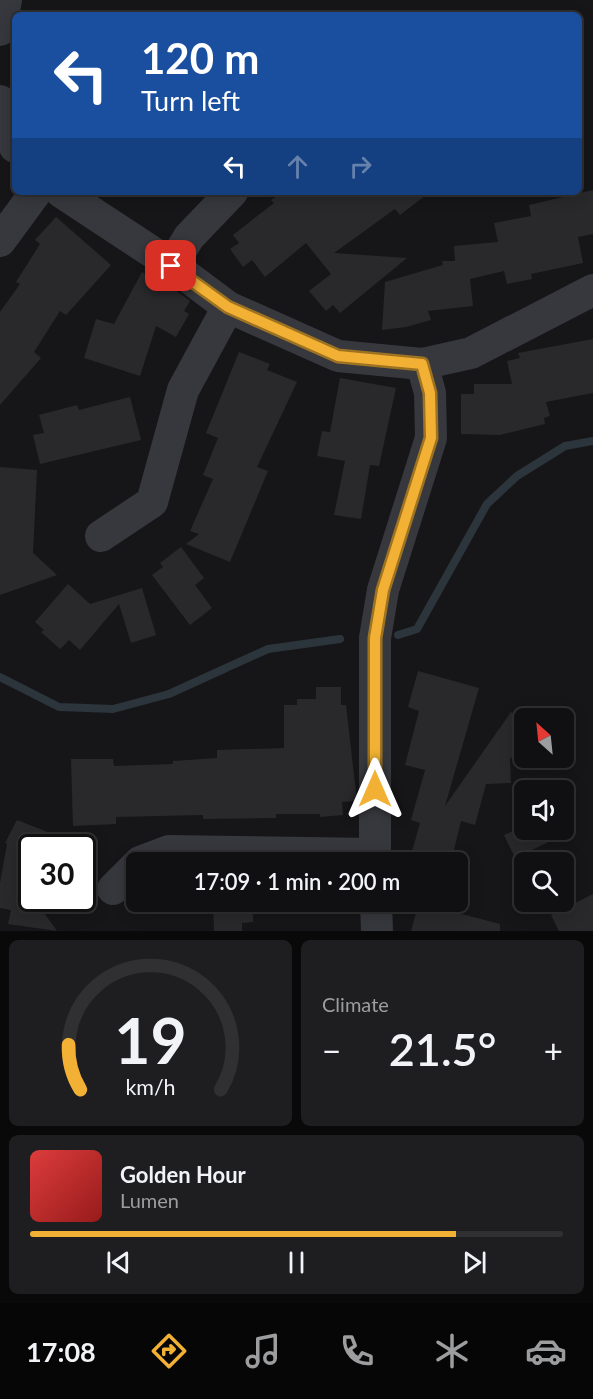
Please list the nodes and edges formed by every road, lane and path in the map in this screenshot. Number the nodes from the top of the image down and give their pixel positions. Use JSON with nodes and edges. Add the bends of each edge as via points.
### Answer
{"nodes":[{"id":1,"x":6,"y":0,"type":"edge"},
{"id":2,"x":0,"y":30,"type":"edge"},
{"id":3,"x":0,"y":101,"type":"edge"},
{"id":4,"x":12,"y":138,"type":"edge"},
{"id":5,"x":34,"y":195,"type":"edge"},
{"id":6,"x":65,"y":195,"type":"edge"},
{"id":7,"x":229,"y":195,"type":"edge"},
{"id":8,"x":0,"y":242,"type":"edge"},
{"id":9,"x":171,"y":266,"type":"junction"},
{"id":10,"x":593,"y":290,"type":"edge"},
{"id":11,"x":228,"y":307,"type":"junction"},
{"id":12,"x":422,"y":364,"type":"junction"},
{"id":13,"x":101,"y":536,"type":"dead end"},
{"id":14,"x":166,"y":852,"type":"edge"},
{"id":15,"x":198,"y":852,"type":"edge"},
{"id":16,"x":375,"y":852,"type":"edge"},
{"id":17,"x":126,"y":876,"type":"edge"},
{"id":18,"x":113,"y":889,"type":"dead end"},
{"id":19,"x":376,"y":912,"type":"edge"},
{"id":20,"x":377,"y":931,"type":"edge"}],
"edges":[{"from":1,"to":2,"type":"street"},
{"from":3,"to":4,"type":"street"},
{"from":5,"to":8,"type":"street"},
{"from":6,"to":9,"type":"street"},
{"from":7,"to":9,"type":"street","via":[[189,237]]},
{"from":9,"to":11,"type":"street"},
{"from":10,"to":12,"type":"street","via":[[471,353]]},
{"from":11,"to":12,"type":"street","via":[[338,356]]},
{"from":11,"to":13,"type":"street","via":[[183,390],[152,502]]},
{"from":12,"to":16,"type":"street","via":[[430,393],[431,438],[383,590],[375,638]]},
{"from":14,"to":15,"type":"street"},
{"from":17,"to":18,"type":"street"},
{"from":19,"to":20,"type":"street"}]}
